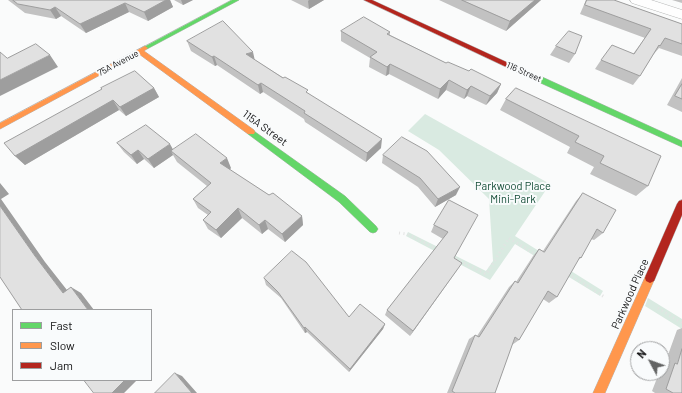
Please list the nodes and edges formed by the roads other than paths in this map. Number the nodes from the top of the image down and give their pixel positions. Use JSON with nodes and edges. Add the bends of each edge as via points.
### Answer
{"nodes":[{"id":1,"x":236,"y":0,"type":"edge"},
{"id":2,"x":367,"y":0,"type":"edge"},
{"id":3,"x":637,"y":0,"type":"edge"},
{"id":4,"x":682,"y":15,"type":"edge"},
{"id":5,"x":140,"y":51,"type":"junction"},
{"id":6,"x":0,"y":126,"type":"edge"},
{"id":7,"x":682,"y":144,"type":"edge"},
{"id":8,"x":682,"y":204,"type":"edge"},
{"id":9,"x":373,"y":229,"type":"dead end"},
{"id":10,"x":600,"y":393,"type":"edge"}],
"edges":[{"from":1,"to":5,"type":"street","name":"75A Avenue"},
{"from":2,"to":7,"type":"street","name":"116 Street"},
{"from":3,"to":4,"type":"street"},
{"from":5,"to":6,"type":"street","name":"75A Avenue"},
{"from":5,"to":9,"type":"street","name":"115A Street","via":[[342,199]]},
{"from":8,"to":10,"type":"street","name":"Parkwood Place"}]}
